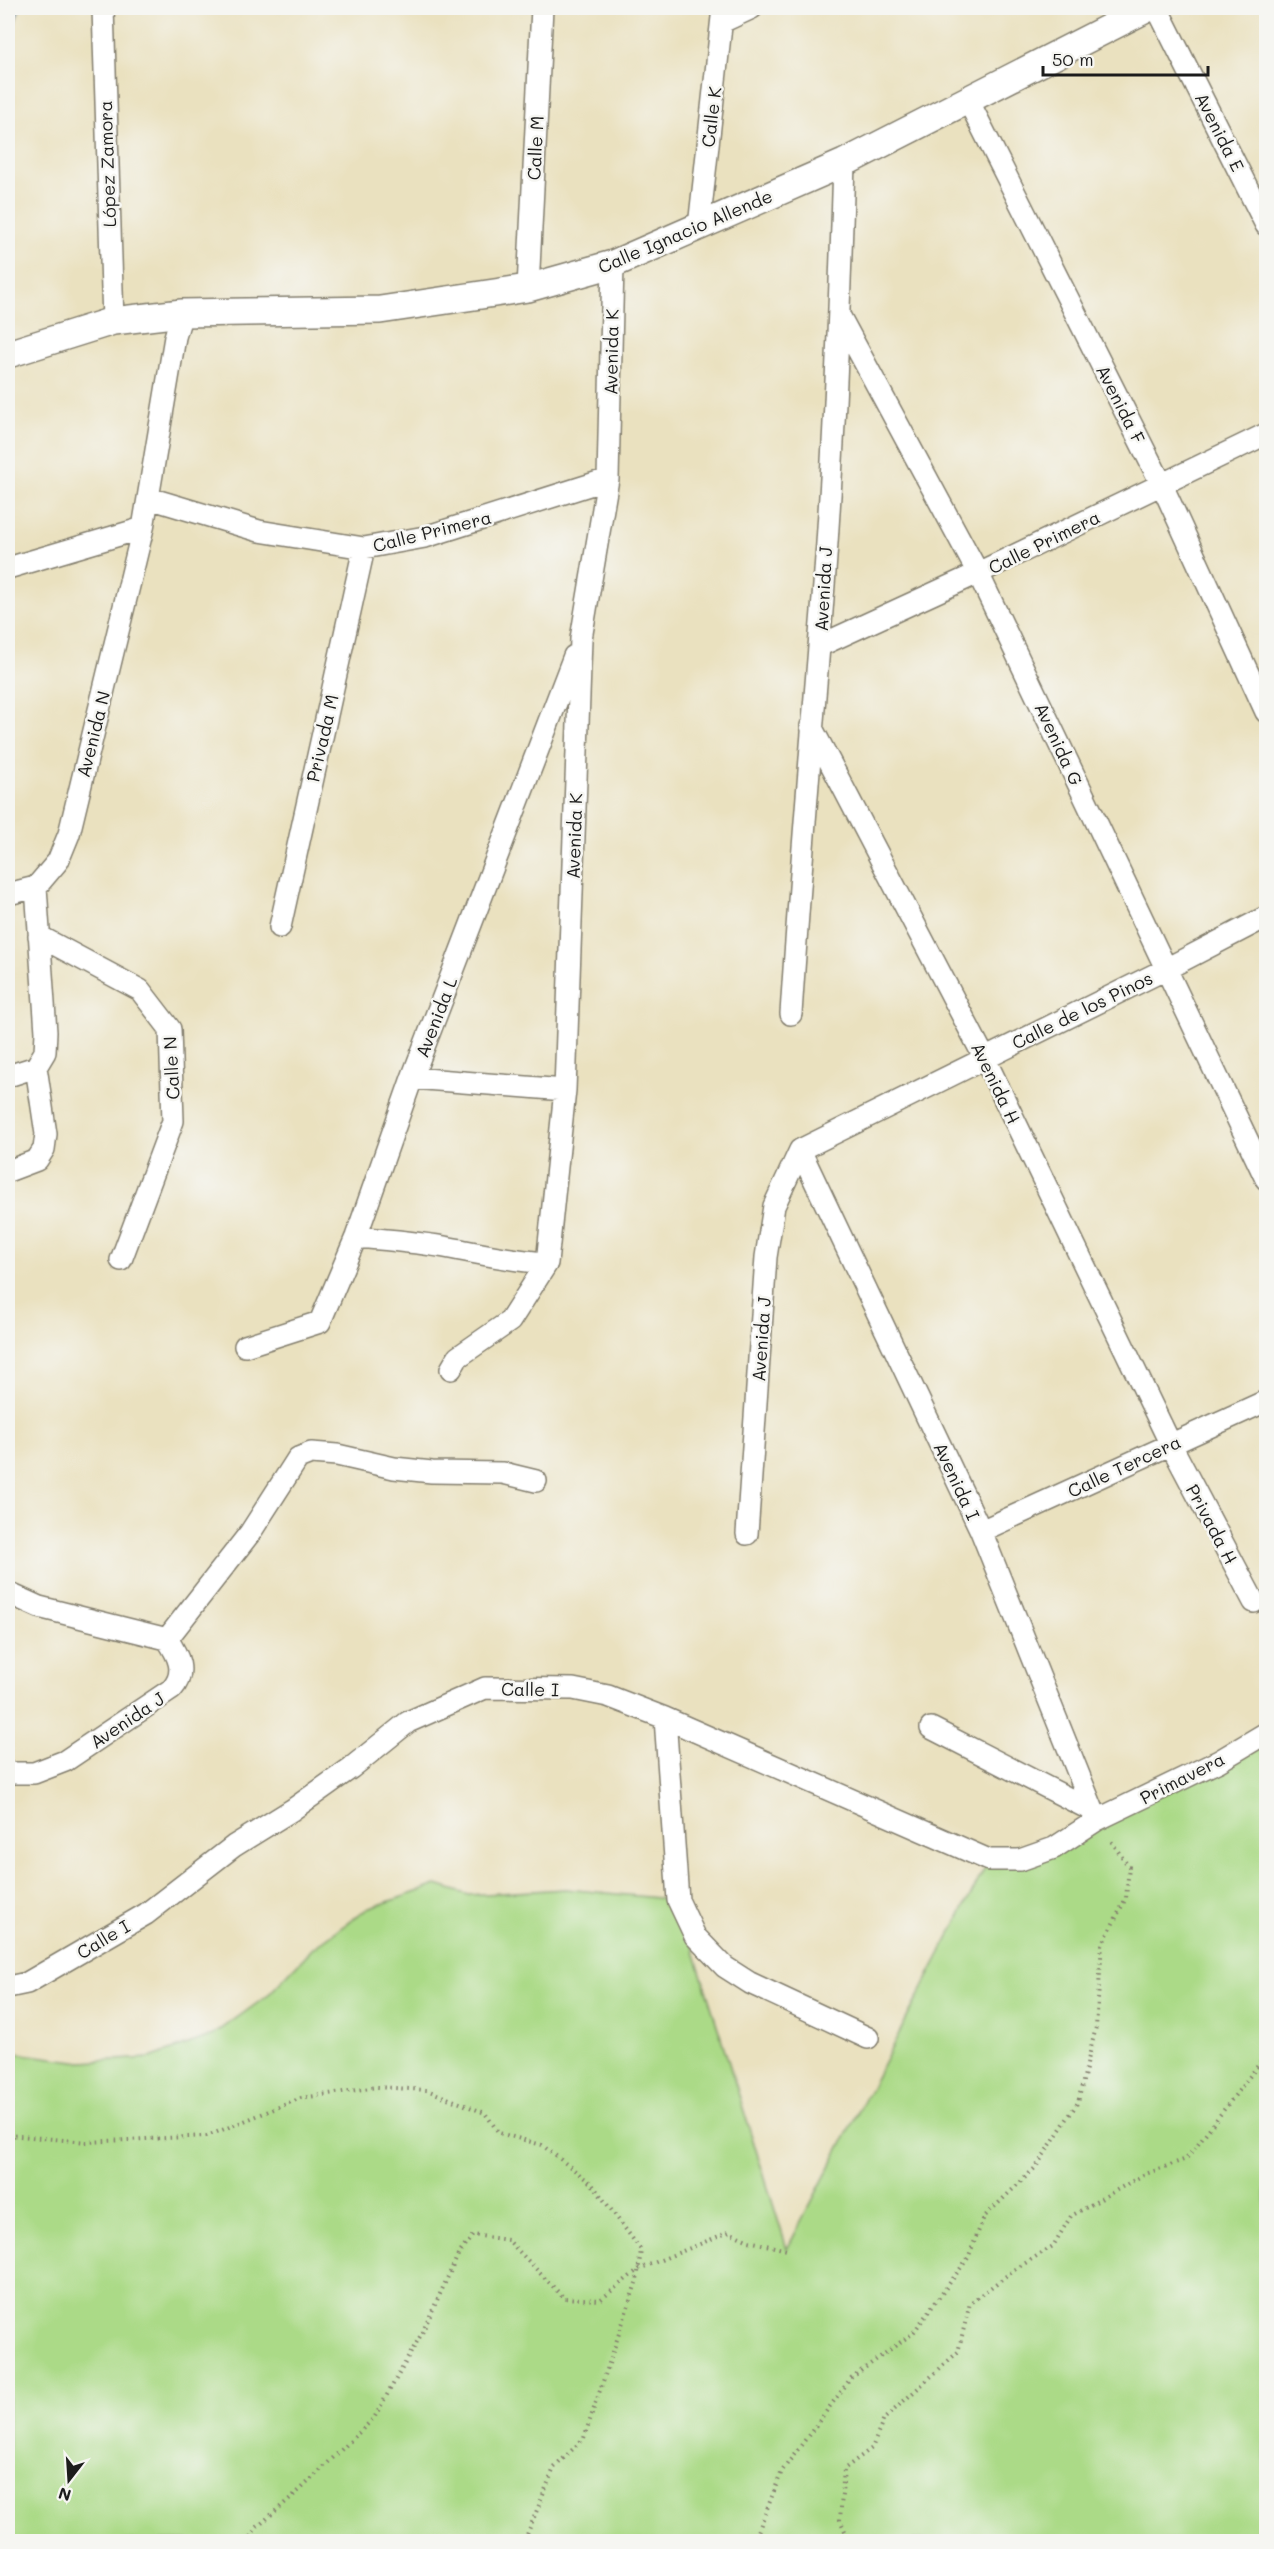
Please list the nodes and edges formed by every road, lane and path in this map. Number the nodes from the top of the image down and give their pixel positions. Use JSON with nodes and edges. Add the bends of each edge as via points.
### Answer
{"nodes":[{"id":1,"x":103,"y":8,"type":"edge"},
{"id":2,"x":542,"y":8,"type":"edge"},
{"id":3,"x":752,"y":8,"type":"edge"},
{"id":4,"x":1148,"y":8,"type":"edge"},
{"id":5,"x":1157,"y":8,"type":"edge"},
{"id":6,"x":723,"y":15,"type":"edge"},
{"id":7,"x":968,"y":100,"type":"junction"},
{"id":8,"x":844,"y":163,"type":"junction"},
{"id":9,"x":1266,"y":225,"type":"edge"},
{"id":10,"x":699,"y":227,"type":"junction"},
{"id":11,"x":613,"y":264,"type":"junction"},
{"id":12,"x":528,"y":288,"type":"junction"},
{"id":13,"x":182,"y":313,"type":"junction"},
{"id":14,"x":839,"y":315,"type":"junction"},
{"id":15,"x":112,"y":321,"type":"junction"},
{"id":16,"x":8,"y":354,"type":"edge"},
{"id":17,"x":1266,"y":434,"type":"edge"},
{"id":18,"x":608,"y":479,"type":"junction"},
{"id":19,"x":1162,"y":485,"type":"junction"},
{"id":20,"x":149,"y":498,"type":"junction"},
{"id":21,"x":143,"y":528,"type":"junction"},
{"id":22,"x":364,"y":548,"type":"junction"},
{"id":23,"x":8,"y":568,"type":"edge"},
{"id":24,"x":978,"y":573,"type":"junction"},
{"id":25,"x":581,"y":639,"type":"junction"},
{"id":26,"x":819,"y":646,"type":"junction"},
{"id":27,"x":1266,"y":712,"type":"edge"},
{"id":28,"x":811,"y":726,"type":"junction"},
{"id":29,"x":36,"y":887,"type":"junction"},
{"id":30,"x":8,"y":894,"type":"edge"},
{"id":31,"x":1266,"y":917,"type":"edge"},
{"id":32,"x":280,"y":927,"type":"dead end"},
{"id":33,"x":39,"y":936,"type":"junction"},
{"id":34,"x":1166,"y":969,"type":"junction"},
{"id":35,"x":791,"y":1014,"type":"dead end"},
{"id":36,"x":984,"y":1057,"type":"junction"},
{"id":37,"x":36,"y":1067,"type":"junction"},
{"id":38,"x":8,"y":1076,"type":"edge"},
{"id":39,"x":412,"y":1078,"type":"junction"},
{"id":40,"x":565,"y":1090,"type":"junction"},
{"id":41,"x":800,"y":1150,"type":"junction"},
{"id":42,"x":8,"y":1170,"type":"edge"},
{"id":43,"x":1266,"y":1179,"type":"edge"},
{"id":44,"x":357,"y":1237,"type":"junction"},
{"id":45,"x":121,"y":1260,"type":"dead end"},
{"id":46,"x":547,"y":1263,"type":"junction"},
{"id":47,"x":245,"y":1346,"type":"dead end"},
{"id":48,"x":451,"y":1370,"type":"dead end"},
{"id":49,"x":1266,"y":1401,"type":"edge"},
{"id":50,"x":1171,"y":1445,"type":"junction"},
{"id":51,"x":536,"y":1481,"type":"dead end"},
{"id":52,"x":981,"y":1532,"type":"junction"},
{"id":53,"x":747,"y":1534,"type":"dead end"},
{"id":54,"x":8,"y":1593,"type":"edge"},
{"id":55,"x":1254,"y":1602,"type":"dead end"},
{"id":56,"x":167,"y":1639,"type":"junction"},
{"id":57,"x":665,"y":1718,"type":"junction"},
{"id":58,"x":931,"y":1728,"type":"dead end"},
{"id":59,"x":1266,"y":1733,"type":"edge"},
{"id":60,"x":8,"y":1773,"type":"edge"},
{"id":61,"x":1095,"y":1815,"type":"junction"},
{"id":62,"x":8,"y":1987,"type":"edge"},
{"id":63,"x":868,"y":2038,"type":"dead end"},
{"id":64,"x":1266,"y":2055,"type":"edge"},
{"id":65,"x":8,"y":2135,"type":"edge"},
{"id":66,"x":787,"y":2250,"type":"dead end"},
{"id":67,"x":639,"y":2269,"type":"junction"},
{"id":68,"x":247,"y":2541,"type":"edge"},
{"id":69,"x":524,"y":2541,"type":"edge"},
{"id":70,"x":754,"y":2541,"type":"edge"},
{"id":71,"x":850,"y":2541,"type":"edge"}],
"edges":[{"from":1,"to":15,"type":"street","name":"López Zamora"},
{"from":2,"to":12,"type":"street","name":"Calle M"},
{"from":3,"to":6,"type":"street"},
{"from":4,"to":7,"type":"street","name":"Calle Ignacio Allende"},
{"from":5,"to":9,"type":"street","name":"Avenida E"},
{"from":6,"to":10,"type":"street","name":"Calle K"},
{"from":7,"to":8,"type":"street","name":"Calle Ignacio Allende"},
{"from":7,"to":19,"type":"street","name":"Avenida F"},
{"from":8,"to":10,"type":"street","name":"Calle Ignacio Allende"},
{"from":8,"to":14,"type":"street","name":"Avenida J"},
{"from":10,"to":11,"type":"street","name":"Calle Ignacio Allende"},
{"from":11,"to":12,"type":"street","name":"Calle Ignacio Allende"},
{"from":11,"to":18,"type":"street","name":"Avenida K"},
{"from":12,"to":13,"type":"street","name":"Calle Ignacio Allende","via":[[380,310]]},
{"from":13,"to":15,"type":"street","name":"Calle Ignacio Allende"},
{"from":13,"to":20,"type":"street","name":"Avenida N"},
{"from":14,"to":24,"type":"street","name":"Avenida G"},
{"from":14,"to":26,"type":"street","name":"Avenida J"},
{"from":15,"to":16,"type":"street","name":"Calle Ignacio Allende"},
{"from":17,"to":19,"type":"street","name":"Calle Primera"},
{"from":18,"to":22,"type":"street","name":"Calle Primera","via":[[425,537]]},
{"from":18,"to":25,"type":"street","name":"Avenida K"},
{"from":19,"to":24,"type":"street","name":"Calle Primera"},
{"from":19,"to":27,"type":"street","name":"Avenida F"},
{"from":20,"to":21,"type":"street","name":"Avenida N"},
{"from":20,"to":22,"type":"street","name":"Calle Primera","via":[[259,531]]},
{"from":21,"to":23,"type":"street"},
{"from":21,"to":29,"type":"street","name":"Avenida N","via":[[69,834],[57,861]]},
{"from":22,"to":32,"type":"street","name":"Privada M"},
{"from":24,"to":26,"type":"street","name":"Calle Primera"},
{"from":24,"to":34,"type":"street","name":"Avenida G"},
{"from":25,"to":39,"type":"street","name":"Avenida L"},
{"from":25,"to":40,"type":"street","name":"Avenida K"},
{"from":26,"to":28,"type":"street","name":"Avenida J"},
{"from":28,"to":35,"type":"street","name":"Avenida J"},
{"from":28,"to":36,"type":"street","name":"Avenida H"},
{"from":29,"to":30,"type":"street"},
{"from":29,"to":33,"type":"street"},
{"from":31,"to":34,"type":"street","name":"Calle de los Pinos"},
{"from":33,"to":37,"type":"street","via":[[46,1032],[45,1052]]},
{"from":33,"to":45,"type":"street","name":"Calle N","via":[[140,990],[170,1029],[173,1121]]},
{"from":34,"to":36,"type":"street","name":"Calle de los Pinos"},
{"from":34,"to":43,"type":"street","name":"Avenida G"},
{"from":36,"to":41,"type":"street","name":"Calle de los Pinos"},
{"from":36,"to":50,"type":"street","name":"Avenida H"},
{"from":37,"to":38,"type":"street"},
{"from":37,"to":42,"type":"street","via":[[46,1134],[44,1149],[37,1160]]},
{"from":39,"to":40,"type":"street"},
{"from":39,"to":44,"type":"street","name":"Avenida L"},
{"from":40,"to":46,"type":"street","name":"Avenida K"},
{"from":41,"to":52,"type":"street","name":"Avenida I"},
{"from":41,"to":53,"type":"street","name":"Avenida J","via":[[774,1206],[766,1257]]},
{"from":44,"to":46,"type":"street"},
{"from":44,"to":47,"type":"street","name":"Avenida L","via":[[320,1322]]},
{"from":46,"to":48,"type":"street","name":"Avenida K","via":[[510,1321],[458,1357]]},
{"from":49,"to":50,"type":"street","name":"Calle Tercera"},
{"from":50,"to":52,"type":"street","name":"Calle Tercera"},
{"from":50,"to":55,"type":"street","name":"Privada H"},
{"from":51,"to":56,"type":"street","via":[[503,1473],[394,1468],[337,1455],[311,1453],[298,1458],[250,1533]]},
{"from":52,"to":61,"type":"street","name":"Avenida I"},
{"from":54,"to":56,"type":"street","via":[[39,1607]]},
{"from":56,"to":60,"type":"street","name":"Avenida J","via":[[180,1658],[179,1682],[172,1689],[65,1761],[34,1773]]},
{"from":57,"to":61,"type":"street","name":"Calle I","via":[[989,1860],[1020,1860],[1054,1848]]},
{"from":57,"to":62,"type":"street","name":"Calle I","via":[[608,1696],[573,1689],[485,1688],[408,1722],[351,1768],[234,1846],[146,1914],[27,1983]]},
{"from":57,"to":63,"type":"street","via":[[678,1899],[695,1936],[726,1967],[750,1983]]},
{"from":58,"to":61,"type":"street"},
{"from":59,"to":61,"type":"street","name":"Primavera","via":[[1219,1761]]},
{"from":61,"to":70,"type":"path","via":[[1129,1867],[1126,1898],[1102,1945],[1096,2027],[1078,2102],[1036,2167],[984,2217],[968,2258],[913,2333],[851,2378],[782,2471]]},
{"from":64,"to":71,"type":"path","via":[[1186,2159],[1143,2175],[1071,2216],[1053,2246],[970,2303],[957,2352],[884,2419],[872,2448],[844,2469],[840,2520]]},
{"from":65,"to":67,"type":"path","via":[[87,2142],[207,2136],[301,2098],[377,2087],[427,2090],[485,2113],[499,2133],[542,2145],[592,2184],[641,2250]]},
{"from":66,"to":67,"type":"path","via":[[729,2232]]},
{"from":67,"to":68,"type":"path","via":[[600,2300],[564,2298],[508,2240],[473,2235],[458,2255],[422,2333],[375,2418],[256,2528]]},
{"from":67,"to":69,"type":"path","via":[[584,2438],[554,2468]]}]}
